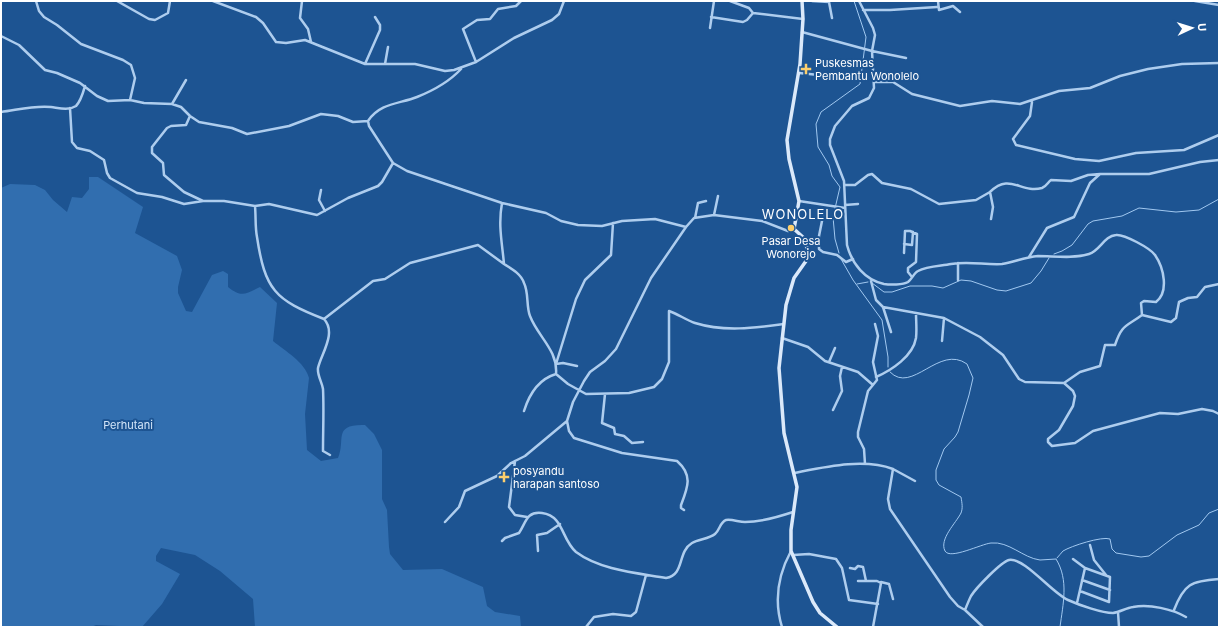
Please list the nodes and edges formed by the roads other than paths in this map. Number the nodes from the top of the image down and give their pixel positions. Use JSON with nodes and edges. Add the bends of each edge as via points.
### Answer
{"nodes":[{"id":1,"x":36,"y":1,"type":"edge"},
{"id":2,"x":117,"y":1,"type":"edge"},
{"id":3,"x":170,"y":1,"type":"edge"},
{"id":4,"x":213,"y":1,"type":"edge"},
{"id":5,"x":302,"y":1,"type":"edge"},
{"id":6,"x":521,"y":1,"type":"edge"},
{"id":7,"x":564,"y":1,"type":"edge"},
{"id":8,"x":714,"y":1,"type":"edge"},
{"id":9,"x":730,"y":1,"type":"edge"},
{"id":10,"x":802,"y":1,"type":"edge"},
{"id":11,"x":812,"y":1,"type":"edge"},
{"id":12,"x":859,"y":1,"type":"edge"},
{"id":13,"x":938,"y":1,"type":"edge"},
{"id":14,"x":1195,"y":1,"type":"edge"},
{"id":15,"x":1219,"y":5,"type":"edge"},
{"id":16,"x":937,"y":7,"type":"junction"},
{"id":17,"x":863,"y":10,"type":"junction"},
{"id":18,"x":960,"y":12,"type":"dead end"},
{"id":19,"x":754,"y":13,"type":"junction"},
{"id":20,"x":375,"y":17,"type":"dead end"},
{"id":21,"x":711,"y":17,"type":"junction"},
{"id":22,"x":832,"y":18,"type":"dead end"},
{"id":23,"x":803,"y":19,"type":"junction"},
{"id":24,"x":710,"y":28,"type":"dead end"},
{"id":25,"x":802,"y":32,"type":"junction"},
{"id":26,"x":1,"y":36,"type":"edge"},
{"id":27,"x":312,"y":42,"type":"junction"},
{"id":28,"x":388,"y":46,"type":"dead end"},
{"id":29,"x":872,"y":51,"type":"junction"},
{"id":30,"x":906,"y":58,"type":"dead end"},
{"id":31,"x":476,"y":62,"type":"junction"},
{"id":32,"x":1219,"y":63,"type":"edge"},
{"id":33,"x":364,"y":64,"type":"junction"},
{"id":34,"x":385,"y":64,"type":"junction"},
{"id":35,"x":460,"y":69,"type":"junction"},
{"id":36,"x":799,"y":73,"type":"junction"},
{"id":37,"x":846,"y":75,"type":"dead end"},
{"id":38,"x":186,"y":80,"type":"dead end"},
{"id":39,"x":874,"y":82,"type":"junction"},
{"id":40,"x":85,"y":86,"type":"junction"},
{"id":41,"x":130,"y":100,"type":"junction"},
{"id":42,"x":1032,"y":102,"type":"junction"},
{"id":43,"x":172,"y":104,"type":"junction"},
{"id":44,"x":70,"y":108,"type":"junction"},
{"id":45,"x":1,"y":112,"type":"edge"},
{"id":46,"x":190,"y":116,"type":"junction"},
{"id":47,"x":368,"y":121,"type":"junction"},
{"id":48,"x":1219,"y":135,"type":"edge"},
{"id":49,"x":1219,"y":160,"type":"edge"},
{"id":50,"x":393,"y":163,"type":"junction"},
{"id":51,"x":1100,"y":174,"type":"junction"},
{"id":52,"x":845,"y":186,"type":"junction"},
{"id":53,"x":321,"y":190,"type":"dead end"},
{"id":54,"x":990,"y":192,"type":"junction"},
{"id":55,"x":718,"y":196,"type":"dead end"},
{"id":56,"x":203,"y":201,"type":"junction"},
{"id":57,"x":706,"y":201,"type":"dead end"},
{"id":58,"x":799,"y":202,"type":"junction"},
{"id":59,"x":502,"y":203,"type":"junction"},
{"id":60,"x":858,"y":204,"type":"dead end"},
{"id":61,"x":255,"y":206,"type":"junction"},
{"id":62,"x":845,"y":206,"type":"junction"},
{"id":63,"x":325,"y":211,"type":"junction"},
{"id":64,"x":714,"y":215,"type":"junction"},
{"id":65,"x":823,"y":216,"type":"dead end"},
{"id":66,"x":694,"y":218,"type":"junction"},
{"id":67,"x":991,"y":219,"type":"dead end"},
{"id":68,"x":613,"y":223,"type":"junction"},
{"id":69,"x":686,"y":227,"type":"junction"},
{"id":70,"x":794,"y":229,"type":"junction"},
{"id":71,"x":913,"y":232,"type":"junction"},
{"id":72,"x":904,"y":244,"type":"junction"},
{"id":73,"x":904,"y":253,"type":"dead end"},
{"id":74,"x":1029,"y":257,"type":"junction"},
{"id":75,"x":853,"y":259,"type":"junction"},
{"id":76,"x":958,"y":263,"type":"junction"},
{"id":77,"x":504,"y":264,"type":"junction"},
{"id":78,"x":912,"y":277,"type":"junction"},
{"id":79,"x":958,"y":280,"type":"dead end"},
{"id":80,"x":871,"y":281,"type":"junction"},
{"id":81,"x":1219,"y":284,"type":"edge"},
{"id":82,"x":883,"y":307,"type":"junction"},
{"id":83,"x":916,"y":313,"type":"junction"},
{"id":84,"x":1142,"y":315,"type":"junction"},
{"id":85,"x":944,"y":318,"type":"junction"},
{"id":86,"x":324,"y":319,"type":"junction"},
{"id":87,"x":784,"y":324,"type":"junction"},
{"id":88,"x":875,"y":324,"type":"dead end"},
{"id":89,"x":890,"y":332,"type":"dead end"},
{"id":90,"x":782,"y":338,"type":"junction"},
{"id":91,"x":942,"y":341,"type":"dead end"},
{"id":92,"x":835,"y":348,"type":"dead end"},
{"id":93,"x":828,"y":362,"type":"junction"},
{"id":94,"x":556,"y":364,"type":"junction"},
{"id":95,"x":577,"y":366,"type":"dead end"},
{"id":96,"x":842,"y":367,"type":"junction"},
{"id":97,"x":556,"y":374,"type":"junction"},
{"id":98,"x":876,"y":376,"type":"junction"},
{"id":99,"x":1064,"y":383,"type":"junction"},
{"id":100,"x":873,"y":385,"type":"junction"},
{"id":101,"x":579,"y":390,"type":"junction"},
{"id":102,"x":605,"y":394,"type":"junction"},
{"id":103,"x":833,"y":410,"type":"dead end"},
{"id":104,"x":524,"y":411,"type":"dead end"},
{"id":105,"x":1219,"y":414,"type":"edge"},
{"id":106,"x":567,"y":421,"type":"junction"},
{"id":107,"x":643,"y":442,"type":"dead end"},
{"id":108,"x":330,"y":455,"type":"dead end"},
{"id":109,"x":515,"y":461,"type":"junction"},
{"id":110,"x":865,"y":464,"type":"junction"},
{"id":111,"x":893,"y":469,"type":"junction"},
{"id":112,"x":794,"y":473,"type":"junction"},
{"id":113,"x":915,"y":481,"type":"dead end"},
{"id":114,"x":684,"y":510,"type":"dead end"},
{"id":115,"x":793,"y":512,"type":"junction"},
{"id":116,"x":527,"y":517,"type":"junction"},
{"id":117,"x":445,"y":522,"type":"dead end"},
{"id":118,"x":560,"y":524,"type":"junction"},
{"id":119,"x":502,"y":541,"type":"dead end"},
{"id":120,"x":1090,"y":546,"type":"dead end"},
{"id":121,"x":538,"y":550,"type":"dead end"},
{"id":122,"x":792,"y":553,"type":"junction"},
{"id":123,"x":1073,"y":559,"type":"dead end"},
{"id":124,"x":850,"y":568,"type":"dead end"},
{"id":125,"x":1085,"y":568,"type":"junction"},
{"id":126,"x":646,"y":574,"type":"junction"},
{"id":127,"x":1107,"y":575,"type":"junction"},
{"id":128,"x":1219,"y":579,"type":"edge"},
{"id":129,"x":1082,"y":580,"type":"junction"},
{"id":130,"x":858,"y":581,"type":"dead end"},
{"id":131,"x":866,"y":581,"type":"junction"},
{"id":132,"x":880,"y":582,"type":"junction"},
{"id":133,"x":1110,"y":590,"type":"junction"},
{"id":134,"x":1080,"y":591,"type":"junction"},
{"id":135,"x":893,"y":599,"type":"dead end"},
{"id":136,"x":1077,"y":603,"type":"junction"},
{"id":137,"x":878,"y":604,"type":"junction"},
{"id":138,"x":965,"y":610,"type":"junction"},
{"id":139,"x":1174,"y":610,"type":"junction"},
{"id":140,"x":1118,"y":612,"type":"junction"},
{"id":141,"x":1186,"y":617,"type":"dead end"},
{"id":142,"x":586,"y":627,"type":"edge"},
{"id":143,"x":782,"y":627,"type":"edge"},
{"id":144,"x":836,"y":627,"type":"edge"},
{"id":145,"x":872,"y":627,"type":"edge"},
{"id":146,"x":983,"y":627,"type":"edge"},
{"id":147,"x":1119,"y":627,"type":"edge"}],
"edges":[{"from":1,"to":41,"type":"street","via":[[44,18],[81,44],[131,65],[135,78]]},
{"from":2,"to":3,"type":"street","via":[[155,20],[168,13]]},
{"from":4,"to":27,"type":"street","via":[[256,17],[276,42]]},
{"from":5,"to":27,"type":"street","via":[[300,18],[308,29]]},
{"from":6,"to":31,"type":"street","via":[[516,6],[498,9],[490,19],[477,20],[463,29]]},
{"from":7,"to":31,"type":"street","via":[[559,14],[552,20],[520,35]]},
{"from":8,"to":21,"type":"street"},
{"from":9,"to":19,"type":"street","via":[[750,8]]},
{"from":10,"to":23,"type":"main road"},
{"from":11,"to":22,"type":"street","via":[[829,2]]},
{"from":12,"to":17,"type":"street"},
{"from":13,"to":16,"type":"street"},
{"from":14,"to":15,"type":"street"},
{"from":16,"to":17,"type":"street"},
{"from":16,"to":18,"type":"street","via":[[940,10],[953,6]]},
{"from":17,"to":29,"type":"street","via":[[875,36]]},
{"from":19,"to":21,"type":"street","via":[[743,22]]},
{"from":19,"to":23,"type":"street"},
{"from":20,"to":33,"type":"street","via":[[380,30]]},
{"from":21,"to":24,"type":"street"},
{"from":23,"to":25,"type":"main road"},
{"from":25,"to":29,"type":"street"},
{"from":25,"to":36,"type":"main road"},
{"from":26,"to":40,"type":"street","via":[[19,45],[45,70]]},
{"from":27,"to":33,"type":"street"},
{"from":28,"to":34,"type":"street"},
{"from":29,"to":30,"type":"street"},
{"from":29,"to":39,"type":"street"},
{"from":31,"to":35,"type":"street"},
{"from":32,"to":42,"type":"street","via":[[1182,64],[1148,69],[1120,76],[1090,88],[1059,91]]},
{"from":33,"to":34,"type":"street"},
{"from":34,"to":35,"type":"street","via":[[415,64],[448,71]]},
{"from":35,"to":47,"type":"street","via":[[450,80],[422,95],[381,108]]},
{"from":36,"to":37,"type":"street"},
{"from":36,"to":58,"type":"main road","via":[[787,140],[791,172]]},
{"from":38,"to":43,"type":"street"},
{"from":39,"to":42,"type":"street","via":[[893,82],[912,94],[960,106],[992,101],[1011,105]]},
{"from":39,"to":52,"type":"street","via":[[869,98],[852,106],[835,126],[830,139]]},
{"from":40,"to":41,"type":"street","via":[[108,101]]},
{"from":40,"to":44,"type":"street","via":[[82,97]]},
{"from":41,"to":43,"type":"street","via":[[144,104]]},
{"from":42,"to":48,"type":"street","via":[[1030,116],[1013,139],[1016,145],[1075,158],[1099,161],[1136,153],[1184,150]]},
{"from":43,"to":46,"type":"street","via":[[181,107]]},
{"from":44,"to":45,"type":"street","via":[[35,107]]},
{"from":44,"to":56,"type":"street","via":[[72,142],[77,148],[90,151],[104,160],[110,178],[132,191],[181,204]]},
{"from":46,"to":47,"type":"street","via":[[199,122],[213,123],[251,134],[289,126],[321,114],[338,116],[353,122]]},
{"from":46,"to":56,"type":"street","via":[[186,125],[167,128],[152,147],[152,153],[163,163],[164,175],[184,192]]},
{"from":47,"to":50,"type":"street","via":[[371,130]]},
{"from":49,"to":51,"type":"street","via":[[1149,174]]},
{"from":50,"to":59,"type":"street","via":[[407,171]]},
{"from":50,"to":63,"type":"street","via":[[378,186]]},
{"from":51,"to":54,"type":"street","via":[[1071,181],[1052,180],[1037,189],[1005,182]]},
{"from":51,"to":74,"type":"street","via":[[1090,183],[1074,217],[1047,228]]},
{"from":52,"to":54,"type":"street","via":[[855,185],[872,174],[882,183],[911,189],[933,202],[948,204],[976,200]]},
{"from":52,"to":62,"type":"street"},
{"from":53,"to":63,"type":"street","via":[[319,200]]},
{"from":54,"to":67,"type":"street","via":[[993,207]]},
{"from":55,"to":64,"type":"street"},
{"from":56,"to":61,"type":"street","via":[[224,201]]},
{"from":57,"to":66,"type":"street","via":[[698,203]]},
{"from":58,"to":62,"type":"street"},
{"from":58,"to":70,"type":"main road"},
{"from":59,"to":68,"type":"street","via":[[546,213],[561,221],[578,225],[602,226]]},
{"from":59,"to":77,"type":"street","via":[[499,220]]},
{"from":60,"to":62,"type":"street"},
{"from":61,"to":63,"type":"street","via":[[269,204],[314,215]]},
{"from":61,"to":86,"type":"street","via":[[256,236],[271,287],[281,298],[302,311]]},
{"from":62,"to":75,"type":"street","via":[[847,245]]},
{"from":64,"to":66,"type":"street"},
{"from":64,"to":70,"type":"street","via":[[762,221],[788,231]]},
{"from":65,"to":75,"type":"street","via":[[819,249],[837,254],[846,262]]},
{"from":66,"to":69,"type":"street"},
{"from":68,"to":69,"type":"street","via":[[655,219]]},
{"from":68,"to":94,"type":"street","via":[[611,255],[585,280],[576,299]]},
{"from":69,"to":101,"type":"street","via":[[651,278],[616,349],[590,372]]},
{"from":70,"to":87,"type":"main road","via":[[805,239],[808,254],[794,278],[786,305]]},
{"from":71,"to":72,"type":"street","via":[[912,245]]},
{"from":71,"to":72,"type":"street","via":[[905,230]]},
{"from":71,"to":78,"type":"street","via":[[917,234],[916,262],[908,268]]},
{"from":72,"to":73,"type":"street"},
{"from":74,"to":76,"type":"street","via":[[1003,264]]},
{"from":74,"to":84,"type":"street","via":[[1089,254],[1111,236],[1126,237],[1152,252],[1159,263],[1164,280],[1160,299],[1156,302],[1141,303]]},
{"from":75,"to":80,"type":"street"},
{"from":76,"to":78,"type":"street","via":[[924,269]]},
{"from":76,"to":79,"type":"street"},
{"from":77,"to":86,"type":"street","via":[[478,245],[415,261],[385,279],[375,280]]},
{"from":77,"to":94,"type":"street","via":[[525,283],[529,314]]},
{"from":78,"to":80,"type":"street","via":[[903,284],[886,285]]},
{"from":80,"to":82,"type":"street","via":[[876,300]]},
{"from":81,"to":84,"type":"street","via":[[1205,287],[1197,297],[1179,302],[1176,318],[1171,322]]},
{"from":82,"to":83,"type":"street"},
{"from":82,"to":89,"type":"street"},
{"from":83,"to":85,"type":"street"},
{"from":83,"to":98,"type":"street","via":[[916,334],[912,348],[893,367]]},
{"from":84,"to":99,"type":"street","via":[[1117,334],[1115,345],[1105,345],[1100,366],[1080,372]]},
{"from":85,"to":91,"type":"street"},
{"from":85,"to":99,"type":"street","via":[[980,337],[1003,355],[1019,379],[1035,383]]},
{"from":86,"to":108,"type":"street","via":[[329,338],[317,371],[323,390],[323,451]]},
{"from":87,"to":90,"type":"main road"},
{"from":87,"to":102,"type":"street","via":[[751,328],[717,328],[694,322],[669,311],[669,362],[662,379],[654,387],[647,389]]},
{"from":88,"to":98,"type":"street","via":[[878,336],[873,362]]},
{"from":90,"to":93,"type":"street","via":[[803,344],[820,359]]},
{"from":90,"to":112,"type":"main road","via":[[779,382],[784,433]]},
{"from":92,"to":93,"type":"street"},
{"from":93,"to":96,"type":"street"},
{"from":94,"to":95,"type":"street"},
{"from":94,"to":97,"type":"street"},
{"from":96,"to":100,"type":"street","via":[[858,372]]},
{"from":96,"to":103,"type":"street","via":[[842,391]]},
{"from":97,"to":101,"type":"street"},
{"from":97,"to":104,"type":"street","via":[[531,393]]},
{"from":98,"to":100,"type":"street"},
{"from":99,"to":105,"type":"street","via":[[1075,396],[1073,406],[1059,430],[1048,439],[1050,444],[1055,446],[1074,443],[1093,431],[1160,412],[1178,414],[1202,409]]},
{"from":100,"to":110,"type":"street","via":[[868,391],[858,432],[864,449]]},
{"from":101,"to":102,"type":"street","via":[[586,394]]},
{"from":101,"to":106,"type":"street"},
{"from":102,"to":107,"type":"street","via":[[602,423],[612,426],[615,434],[624,436],[632,443]]},
{"from":106,"to":109,"type":"street","via":[[525,456]]},
{"from":106,"to":114,"type":"street","via":[[574,438],[622,453],[677,461],[687,473],[689,484],[681,505]]},
{"from":109,"to":116,"type":"street","via":[[509,507],[515,515]]},
{"from":109,"to":117,"type":"street","via":[[494,478],[465,491],[459,507]]},
{"from":110,"to":111,"type":"street","via":[[882,465]]},
{"from":110,"to":112,"type":"street"},
{"from":111,"to":113,"type":"street"},
{"from":111,"to":138,"type":"street","via":[[888,499],[890,509],[950,598]]},
{"from":112,"to":115,"type":"main road","via":[[797,487]]},
{"from":115,"to":122,"type":"main road"},
{"from":115,"to":126,"type":"street","via":[[746,522],[726,520],[714,535],[685,549],[675,575],[666,578]]},
{"from":116,"to":118,"type":"street","via":[[533,513],[546,514]]},
{"from":116,"to":119,"type":"street","via":[[519,533]]},
{"from":118,"to":121,"type":"street","via":[[547,533],[537,535]]},
{"from":118,"to":126,"type":"street","via":[[573,549],[591,561]]},
{"from":120,"to":127,"type":"street","via":[[1094,560]]},
{"from":122,"to":137,"type":"street","via":[[836,559],[842,568],[849,600]]},
{"from":122,"to":143,"type":"street","via":[[785,563],[778,588],[777,604]]},
{"from":122,"to":144,"type":"main road","via":[[813,602],[820,613]]},
{"from":123,"to":125,"type":"street"},
{"from":124,"to":131,"type":"street","via":[[863,567]]},
{"from":125,"to":127,"type":"street"},
{"from":125,"to":129,"type":"street"},
{"from":126,"to":142,"type":"street","via":[[636,612],[631,616],[613,614],[594,617]]},
{"from":127,"to":133,"type":"street","via":[[1110,577]]},
{"from":128,"to":139,"type":"street","via":[[1201,581],[1182,590]]},
{"from":129,"to":133,"type":"street"},
{"from":129,"to":134,"type":"street"},
{"from":130,"to":131,"type":"street"},
{"from":131,"to":132,"type":"street"},
{"from":132,"to":135,"type":"street","via":[[889,584]]},
{"from":132,"to":137,"type":"street","via":[[882,586]]},
{"from":133,"to":134,"type":"street","via":[[1108,602]]},
{"from":134,"to":136,"type":"street"},
{"from":136,"to":138,"type":"street","via":[[1053,591],[1019,562],[1008,560],[975,591]]},
{"from":136,"to":140,"type":"street","via":[[1104,611]]},
{"from":137,"to":145,"type":"street"},
{"from":138,"to":146,"type":"street"},
{"from":139,"to":140,"type":"street","via":[[1140,606]]},
{"from":139,"to":141,"type":"street"},
{"from":140,"to":147,"type":"street"}]}
